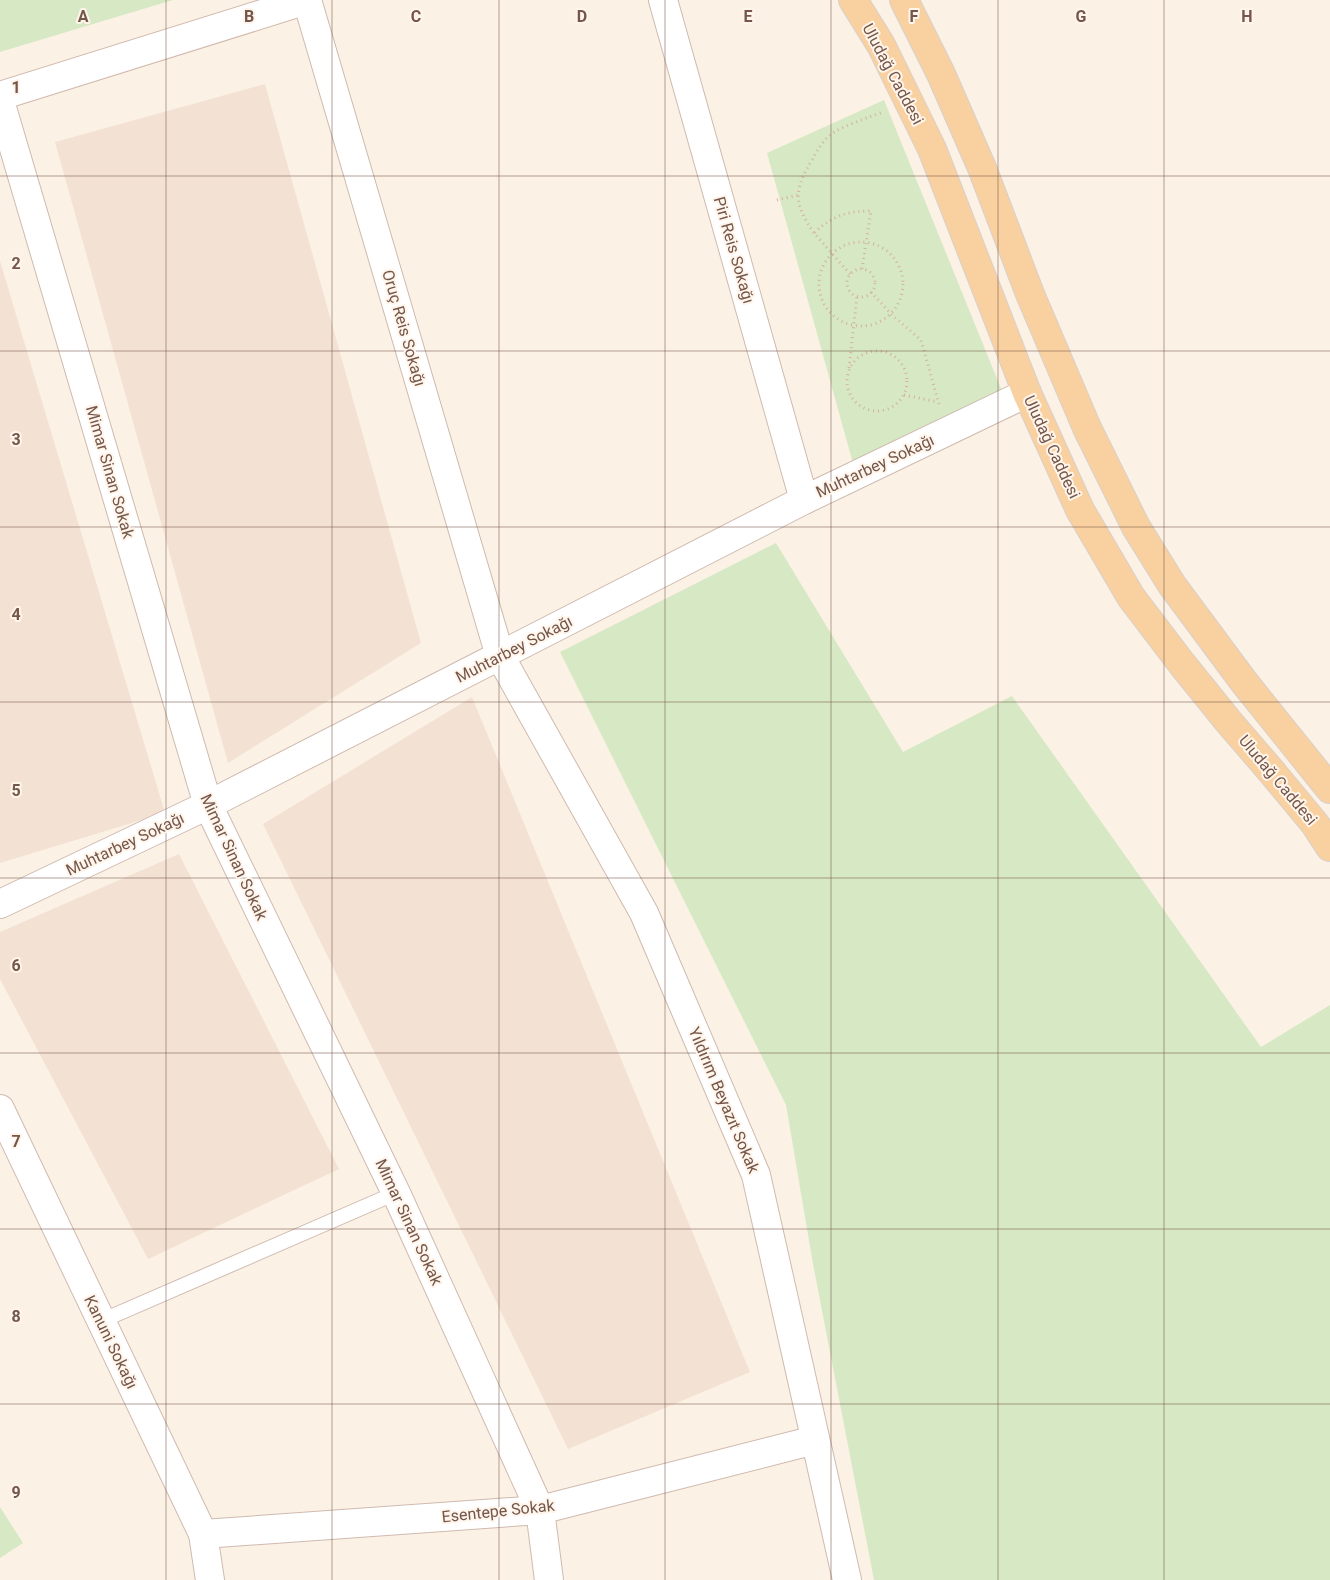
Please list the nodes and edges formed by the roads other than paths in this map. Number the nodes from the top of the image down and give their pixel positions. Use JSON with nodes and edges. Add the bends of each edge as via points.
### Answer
{"nodes":[{"id":1,"x":307,"y":0,"type":"edge"},
{"id":2,"x":663,"y":0,"type":"edge"},
{"id":3,"x":852,"y":0,"type":"edge"},
{"id":4,"x":904,"y":0,"type":"edge"},
{"id":5,"x":0,"y":96,"type":"edge"},
{"id":6,"x":0,"y":101,"type":"edge"},
{"id":7,"x":1027,"y":393,"type":"junction"},
{"id":8,"x":804,"y":500,"type":"junction"},
{"id":9,"x":500,"y":656,"type":"junction"},
{"id":10,"x":1330,"y":789,"type":"edge"},
{"id":11,"x":208,"y":805,"type":"junction"},
{"id":12,"x":1330,"y":847,"type":"edge"},
{"id":13,"x":0,"y":904,"type":"edge"},
{"id":14,"x":0,"y":1109,"type":"edge"},
{"id":15,"x":396,"y":1193,"type":"junction"},
{"id":16,"x":101,"y":1320,"type":"junction"},
{"id":17,"x":816,"y":1440,"type":"junction"},
{"id":18,"x":540,"y":1510,"type":"junction"},
{"id":19,"x":203,"y":1534,"type":"junction"},
{"id":20,"x":210,"y":1580,"type":"edge"},
{"id":21,"x":549,"y":1580,"type":"edge"},
{"id":22,"x":847,"y":1580,"type":"edge"}],
"edges":[{"from":1,"to":5,"type":"street"},
{"from":1,"to":9,"type":"street","name":"Oruç Reis Sokağı"},
{"from":2,"to":8,"type":"street","name":"Piri Reis Sokağı"},
{"from":3,"to":7,"type":"main road","name":"Uludağ Caddesi","via":[[881,45],[932,149]]},
{"from":4,"to":10,"type":"main road","via":[[978,159],[1030,294],[1087,428],[1136,527],[1172,585]]},
{"from":6,"to":11,"type":"street","name":"Mimar Sinan Sokak"},
{"from":7,"to":8,"type":"street","name":"Muhtarbey Sokağı"},
{"from":7,"to":12,"type":"main road","name":"Uludağ Caddesi","via":[[1080,510],[1132,597],[1228,722],[1315,824]]},
{"from":8,"to":9,"type":"street","name":"Muhtarbey Sokağı"},
{"from":9,"to":11,"type":"street","name":"Muhtarbey Sokağı"},
{"from":9,"to":17,"type":"street","name":"Yıldırım Beyazıt Sokak","via":[[644,914],[756,1176]]},
{"from":11,"to":13,"type":"street","name":"Muhtarbey Sokağı"},
{"from":11,"to":15,"type":"street","name":"Mimar Sinan Sokak"},
{"from":14,"to":16,"type":"street","name":"Kanuni Sokağı"},
{"from":15,"to":16,"type":"lane"},
{"from":15,"to":18,"type":"street","name":"Mimar Sinan Sokak"},
{"from":16,"to":19,"type":"street","name":"Kanuni Sokağı"},
{"from":17,"to":18,"type":"street","name":"Esentepe Sokak"},
{"from":17,"to":22,"type":"street","name":"Yıldırım Beyazıt Sokak"},
{"from":18,"to":19,"type":"street","name":"Esentepe Sokak"},
{"from":18,"to":21,"type":"street","name":"Mimar Sinan Sokak"},
{"from":19,"to":20,"type":"street","name":"Kanuni Sokağı"}]}
